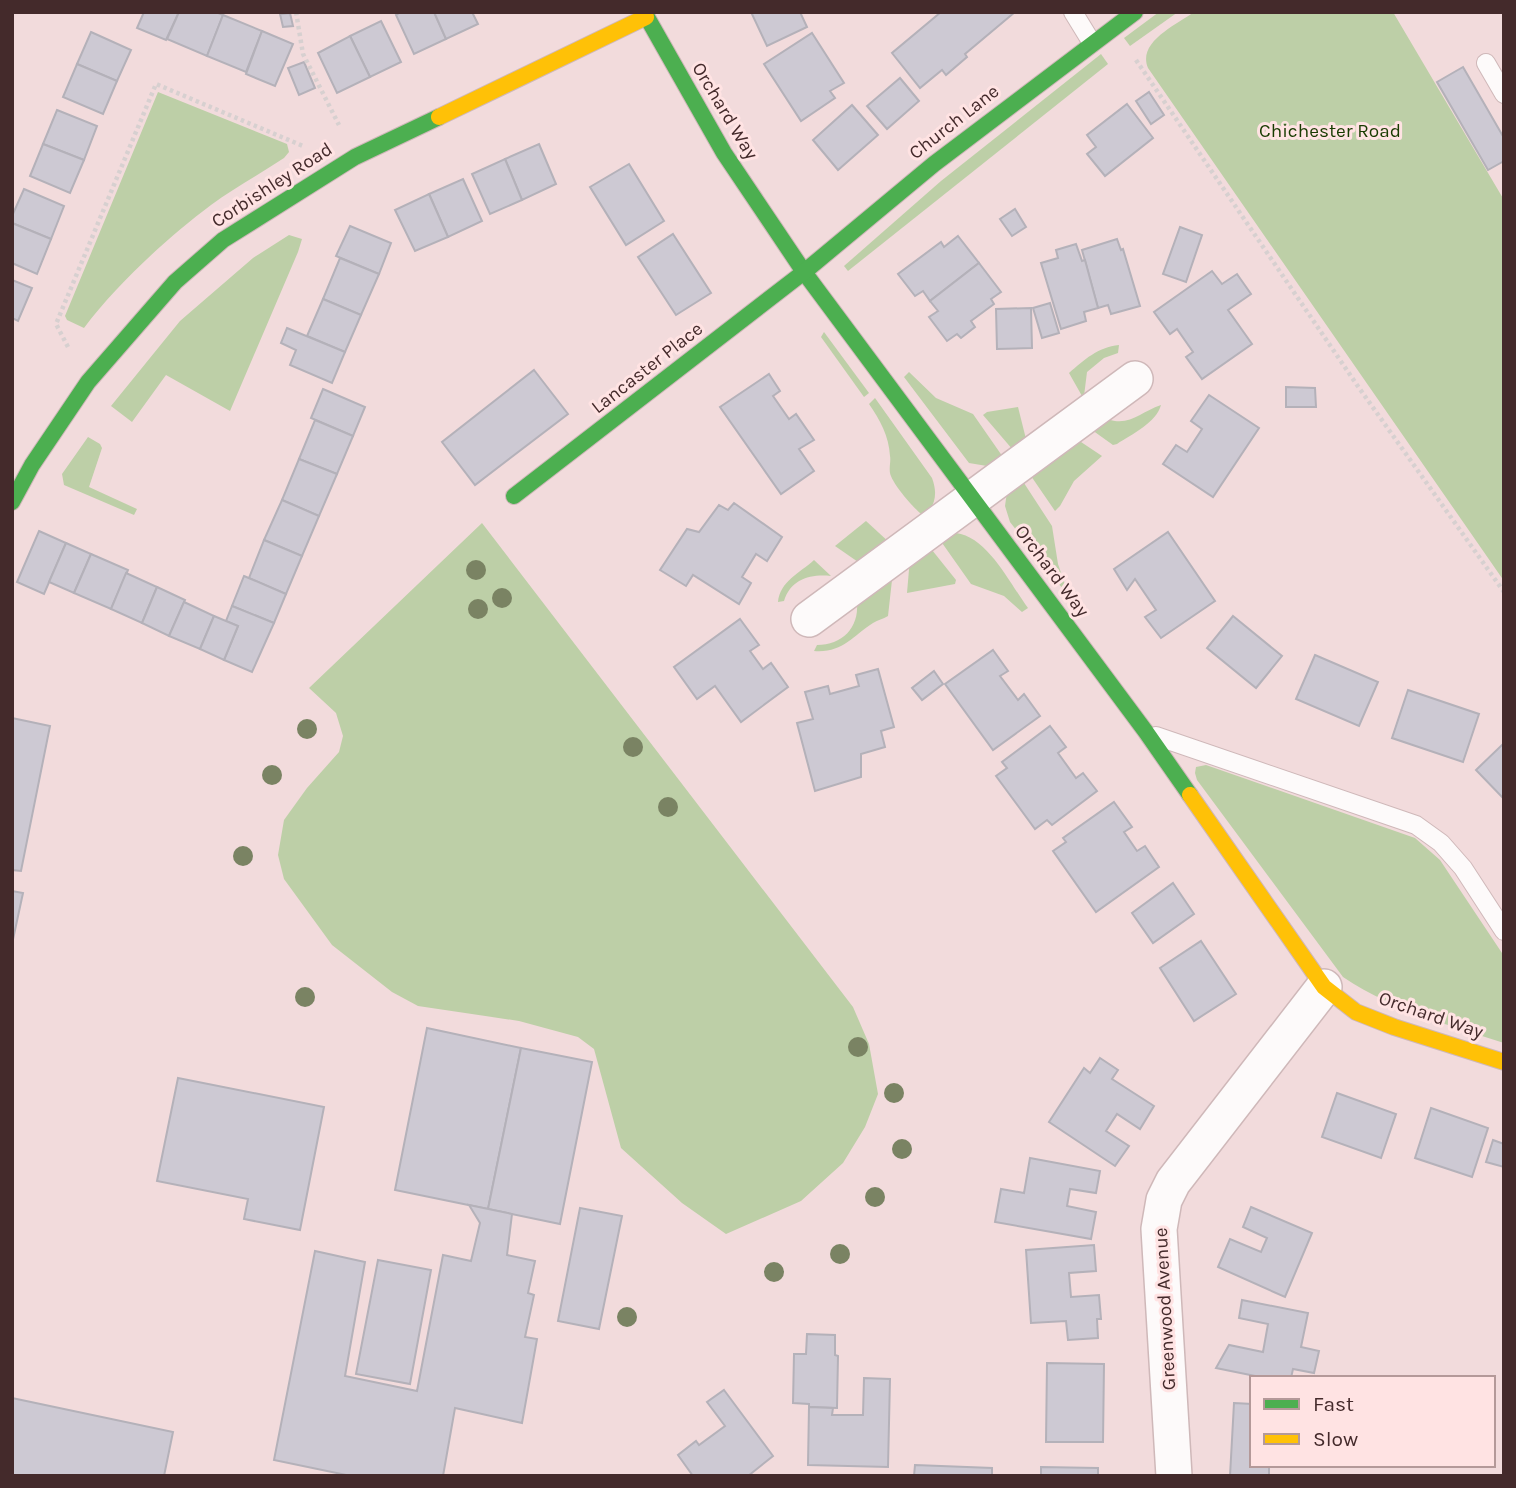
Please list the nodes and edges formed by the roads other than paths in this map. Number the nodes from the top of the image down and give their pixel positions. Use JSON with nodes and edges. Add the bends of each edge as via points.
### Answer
{"nodes":[{"id":1,"x":1073,"y":12,"type":"edge"},
{"id":2,"x":1135,"y":12,"type":"edge"},
{"id":3,"x":645,"y":15,"type":"edge"},
{"id":4,"x":1092,"y":43,"type":"junction"},
{"id":5,"x":1486,"y":64,"type":"dead end"},
{"id":6,"x":1504,"y":94,"type":"edge"},
{"id":7,"x":804,"y":272,"type":"junction"},
{"id":8,"x":1135,"y":379,"type":"dead end"},
{"id":9,"x":514,"y":496,"type":"dead end"},
{"id":10,"x":971,"y":498,"type":"junction"},
{"id":11,"x":12,"y":502,"type":"edge"},
{"id":12,"x":809,"y":619,"type":"dead end"},
{"id":13,"x":1146,"y":732,"type":"junction"},
{"id":14,"x":1504,"y":931,"type":"edge"},
{"id":15,"x":1324,"y":987,"type":"junction"},
{"id":16,"x":1504,"y":1062,"type":"edge"},
{"id":17,"x":1174,"y":1476,"type":"edge"}],
"edges":[{"from":1,"to":4,"type":"lane"},
{"from":2,"to":4,"type":"street","name":"Church Lane"},
{"from":3,"to":7,"type":"street","name":"Orchard Way","via":[[724,153]]},
{"from":3,"to":11,"type":"street","name":"Corbishley Road","via":[[355,157],[223,240],[176,282],[88,382]]},
{"from":4,"to":7,"type":"street","name":"Church Lane","via":[[934,164]]},
{"from":5,"to":6,"type":"lane"},
{"from":7,"to":9,"type":"street","name":"Lancaster Place"},
{"from":7,"to":10,"type":"street","name":"Orchard Way"},
{"from":8,"to":10,"type":"street"},
{"from":10,"to":12,"type":"street"},
{"from":10,"to":13,"type":"street","name":"Orchard Way"},
{"from":13,"to":14,"type":"lane","via":[[1416,825],[1441,843],[1462,868]]},
{"from":13,"to":15,"type":"street","name":"Orchard Way"},
{"from":15,"to":16,"type":"street","name":"Orchard Way","via":[[1356,1012]]},
{"from":15,"to":17,"type":"street","name":"Greenwood Avenue","via":[[1173,1182],[1164,1200],[1159,1229]]}]}
